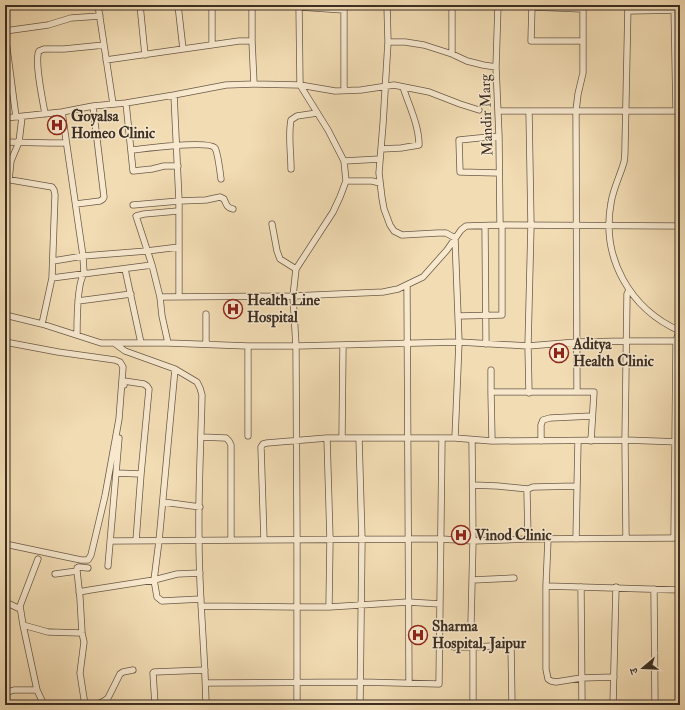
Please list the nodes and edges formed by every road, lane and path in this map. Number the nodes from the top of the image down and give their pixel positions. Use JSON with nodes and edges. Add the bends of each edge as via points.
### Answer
{"nodes":[{"id":1,"x":98,"y":5,"type":"edge"},
{"id":2,"x":140,"y":5,"type":"edge"},
{"id":3,"x":178,"y":5,"type":"edge"},
{"id":4,"x":212,"y":5,"type":"edge"},
{"id":5,"x":252,"y":5,"type":"edge"},
{"id":6,"x":386,"y":5,"type":"edge"},
{"id":7,"x":452,"y":5,"type":"edge"},
{"id":8,"x":498,"y":5,"type":"edge"},
{"id":9,"x":299,"y":6,"type":"edge"},
{"id":10,"x":532,"y":6,"type":"edge"},
{"id":11,"x":583,"y":7,"type":"edge"},
{"id":12,"x":344,"y":8,"type":"edge"},
{"id":13,"x":628,"y":8,"type":"edge"},
{"id":14,"x":676,"y":8,"type":"edge"},
{"id":15,"x":100,"y":16,"type":"junction"},
{"id":16,"x":5,"y":32,"type":"edge"},
{"id":17,"x":252,"y":41,"type":"junction"},
{"id":18,"x":583,"y":41,"type":"junction"},
{"id":19,"x":388,"y":42,"type":"junction"},
{"id":20,"x":104,"y":45,"type":"junction"},
{"id":21,"x":212,"y":45,"type":"junction"},
{"id":22,"x":183,"y":49,"type":"junction"},
{"id":23,"x":452,"y":54,"type":"junction"},
{"id":24,"x":145,"y":55,"type":"junction"},
{"id":25,"x":106,"y":60,"type":"junction"},
{"id":26,"x":496,"y":67,"type":"junction"},
{"id":27,"x":254,"y":84,"type":"junction"},
{"id":28,"x":300,"y":85,"type":"junction"},
{"id":29,"x":385,"y":86,"type":"junction"},
{"id":30,"x":404,"y":87,"type":"junction"},
{"id":31,"x":344,"y":90,"type":"junction"},
{"id":32,"x":174,"y":95,"type":"junction"},
{"id":33,"x":126,"y":103,"type":"junction"},
{"id":34,"x":113,"y":104,"type":"junction"},
{"id":35,"x":93,"y":106,"type":"junction"},
{"id":36,"x":479,"y":110,"type":"dead end"},
{"id":37,"x":498,"y":111,"type":"junction"},
{"id":38,"x":529,"y":111,"type":"junction"},
{"id":39,"x":576,"y":111,"type":"junction"},
{"id":40,"x":626,"y":111,"type":"junction"},
{"id":41,"x":678,"y":111,"type":"edge"},
{"id":42,"x":62,"y":112,"type":"junction"},
{"id":43,"x":317,"y":113,"type":"junction"},
{"id":44,"x":45,"y":114,"type":"junction"},
{"id":45,"x":22,"y":117,"type":"junction"},
{"id":46,"x":5,"y":118,"type":"edge"},
{"id":47,"x":16,"y":118,"type":"junction"},
{"id":48,"x":499,"y":136,"type":"junction"},
{"id":49,"x":5,"y":142,"type":"edge"},
{"id":50,"x":19,"y":142,"type":"junction"},
{"id":51,"x":66,"y":143,"type":"junction"},
{"id":52,"x":177,"y":146,"type":"junction"},
{"id":53,"x":381,"y":149,"type":"junction"},
{"id":54,"x":131,"y":150,"type":"junction"},
{"id":55,"x":380,"y":159,"type":"junction"},
{"id":56,"x":344,"y":161,"type":"junction"},
{"id":57,"x":178,"y":166,"type":"junction"},
{"id":58,"x":291,"y":168,"type":"dead end"},
{"id":59,"x":499,"y":173,"type":"junction"},
{"id":60,"x":7,"y":179,"type":"edge"},
{"id":61,"x":221,"y":179,"type":"dead end"},
{"id":62,"x":346,"y":181,"type":"junction"},
{"id":63,"x":380,"y":183,"type":"junction"},
{"id":64,"x":179,"y":201,"type":"junction"},
{"id":65,"x":76,"y":204,"type":"junction"},
{"id":66,"x":133,"y":205,"type":"dead end"},
{"id":67,"x":233,"y":209,"type":"dead end"},
{"id":68,"x":178,"y":211,"type":"junction"},
{"id":69,"x":272,"y":224,"type":"dead end"},
{"id":70,"x":501,"y":225,"type":"junction"},
{"id":71,"x":531,"y":225,"type":"junction"},
{"id":72,"x":576,"y":225,"type":"junction"},
{"id":73,"x":609,"y":225,"type":"junction"},
{"id":74,"x":485,"y":226,"type":"junction"},
{"id":75,"x":680,"y":226,"type":"edge"},
{"id":76,"x":456,"y":238,"type":"junction"},
{"id":77,"x":179,"y":247,"type":"junction"},
{"id":78,"x":147,"y":251,"type":"junction"},
{"id":79,"x":83,"y":256,"type":"junction"},
{"id":80,"x":53,"y":261,"type":"junction"},
{"id":81,"x":152,"y":265,"type":"junction"},
{"id":82,"x":296,"y":268,"type":"junction"},
{"id":83,"x":125,"y":269,"type":"junction"},
{"id":84,"x":84,"y":274,"type":"junction"},
{"id":85,"x":52,"y":278,"type":"junction"},
{"id":86,"x":408,"y":285,"type":"junction"},
{"id":87,"x":629,"y":290,"type":"junction"},
{"id":88,"x":131,"y":294,"type":"junction"},
{"id":89,"x":293,"y":296,"type":"junction"},
{"id":90,"x":160,"y":297,"type":"junction"},
{"id":91,"x":179,"y":297,"type":"junction"},
{"id":92,"x":78,"y":301,"type":"junction"},
{"id":93,"x":206,"y":314,"type":"dead end"},
{"id":94,"x":5,"y":315,"type":"edge"},
{"id":95,"x":458,"y":316,"type":"junction"},
{"id":96,"x":486,"y":316,"type":"junction"},
{"id":97,"x":42,"y":324,"type":"junction"},
{"id":98,"x":679,"y":331,"type":"edge"},
{"id":99,"x":77,"y":335,"type":"junction"},
{"id":100,"x":626,"y":341,"type":"junction"},
{"id":101,"x":678,"y":341,"type":"edge"},
{"id":102,"x":5,"y":342,"type":"edge"},
{"id":103,"x":459,"y":342,"type":"junction"},
{"id":104,"x":577,"y":342,"type":"junction"},
{"id":105,"x":113,"y":343,"type":"junction"},
{"id":106,"x":141,"y":343,"type":"junction"},
{"id":107,"x":168,"y":343,"type":"junction"},
{"id":108,"x":206,"y":344,"type":"junction"},
{"id":109,"x":408,"y":344,"type":"junction"},
{"id":110,"x":486,"y":344,"type":"junction"},
{"id":111,"x":343,"y":345,"type":"junction"},
{"id":112,"x":248,"y":346,"type":"junction"},
{"id":113,"x":296,"y":346,"type":"junction"},
{"id":114,"x":528,"y":346,"type":"junction"},
{"id":115,"x":175,"y":369,"type":"junction"},
{"id":116,"x":491,"y":370,"type":"dead end"},
{"id":117,"x":491,"y":392,"type":"junction"},
{"id":118,"x":576,"y":392,"type":"junction"},
{"id":119,"x":529,"y":393,"type":"junction"},
{"id":120,"x":592,"y":416,"type":"junction"},
{"id":121,"x":248,"y":436,"type":"dead end"},
{"id":122,"x":201,"y":437,"type":"junction"},
{"id":123,"x":327,"y":438,"type":"junction"},
{"id":124,"x":342,"y":438,"type":"junction"},
{"id":125,"x":359,"y":438,"type":"junction"},
{"id":126,"x":409,"y":438,"type":"junction"},
{"id":127,"x":456,"y":438,"type":"junction"},
{"id":128,"x":442,"y":439,"type":"junction"},
{"id":129,"x":296,"y":440,"type":"junction"},
{"id":130,"x":472,"y":440,"type":"junction"},
{"id":131,"x":625,"y":440,"type":"junction"},
{"id":132,"x":541,"y":441,"type":"junction"},
{"id":133,"x":578,"y":441,"type":"junction"},
{"id":134,"x":590,"y":441,"type":"junction"},
{"id":135,"x":492,"y":442,"type":"junction"},
{"id":136,"x":677,"y":442,"type":"edge"},
{"id":137,"x":116,"y":473,"type":"junction"},
{"id":138,"x":141,"y":474,"type":"junction"},
{"id":139,"x":473,"y":485,"type":"junction"},
{"id":140,"x":577,"y":486,"type":"junction"},
{"id":141,"x":528,"y":489,"type":"junction"},
{"id":142,"x":163,"y":502,"type":"junction"},
{"id":143,"x":200,"y":507,"type":"junction"},
{"id":144,"x":576,"y":538,"type":"junction"},
{"id":145,"x":626,"y":538,"type":"junction"},
{"id":146,"x":677,"y":538,"type":"edge"},
{"id":147,"x":409,"y":539,"type":"junction"},
{"id":148,"x":440,"y":539,"type":"junction"},
{"id":149,"x":528,"y":539,"type":"junction"},
{"id":150,"x":548,"y":539,"type":"junction"},
{"id":151,"x":199,"y":540,"type":"junction"},
{"id":152,"x":231,"y":540,"type":"junction"},
{"id":153,"x":264,"y":540,"type":"junction"},
{"id":154,"x":297,"y":540,"type":"junction"},
{"id":155,"x":330,"y":540,"type":"junction"},
{"id":156,"x":362,"y":540,"type":"junction"},
{"id":157,"x":110,"y":541,"type":"junction"},
{"id":158,"x":136,"y":541,"type":"junction"},
{"id":159,"x":160,"y":541,"type":"junction"},
{"id":160,"x":473,"y":541,"type":"junction"},
{"id":161,"x":5,"y":544,"type":"edge"},
{"id":162,"x":38,"y":559,"type":"dead end"},
{"id":163,"x":108,"y":566,"type":"dead end"},
{"id":164,"x":88,"y":568,"type":"dead end"},
{"id":165,"x":77,"y":571,"type":"junction"},
{"id":166,"x":200,"y":573,"type":"junction"},
{"id":167,"x":55,"y":574,"type":"dead end"},
{"id":168,"x":514,"y":578,"type":"dead end"},
{"id":169,"x":154,"y":580,"type":"junction"},
{"id":170,"x":472,"y":580,"type":"junction"},
{"id":171,"x":546,"y":586,"type":"junction"},
{"id":172,"x":581,"y":586,"type":"junction"},
{"id":173,"x":616,"y":587,"type":"junction"},
{"id":174,"x":654,"y":589,"type":"junction"},
{"id":175,"x":680,"y":590,"type":"edge"},
{"id":176,"x":79,"y":592,"type":"junction"},
{"id":177,"x":201,"y":599,"type":"junction"},
{"id":178,"x":5,"y":602,"type":"edge"},
{"id":179,"x":408,"y":602,"type":"junction"},
{"id":180,"x":440,"y":604,"type":"junction"},
{"id":181,"x":361,"y":605,"type":"junction"},
{"id":182,"x":20,"y":606,"type":"junction"},
{"id":183,"x":201,"y":606,"type":"junction"},
{"id":184,"x":297,"y":607,"type":"junction"},
{"id":185,"x":329,"y":607,"type":"junction"},
{"id":186,"x":471,"y":624,"type":"dead end"},
{"id":187,"x":23,"y":625,"type":"junction"},
{"id":188,"x":82,"y":632,"type":"junction"},
{"id":189,"x":454,"y":647,"type":"dead end"},
{"id":190,"x":472,"y":647,"type":"junction"},
{"id":191,"x":132,"y":670,"type":"dead end"},
{"id":192,"x":205,"y":670,"type":"junction"},
{"id":193,"x":614,"y":677,"type":"junction"},
{"id":194,"x":581,"y":678,"type":"junction"},
{"id":195,"x":360,"y":682,"type":"junction"},
{"id":196,"x":206,"y":683,"type":"junction"},
{"id":197,"x":296,"y":683,"type":"junction"},
{"id":198,"x":409,"y":683,"type":"junction"},
{"id":199,"x":37,"y":690,"type":"junction"},
{"id":200,"x":5,"y":693,"type":"edge"},
{"id":201,"x":85,"y":704,"type":"edge"},
{"id":202,"x":44,"y":705,"type":"edge"},
{"id":203,"x":155,"y":705,"type":"edge"},
{"id":204,"x":206,"y":705,"type":"edge"},
{"id":205,"x":296,"y":705,"type":"edge"},
{"id":206,"x":360,"y":705,"type":"edge"},
{"id":207,"x":473,"y":705,"type":"edge"},
{"id":208,"x":512,"y":705,"type":"edge"},
{"id":209,"x":582,"y":705,"type":"edge"},
{"id":210,"x":614,"y":705,"type":"edge"},
{"id":211,"x":655,"y":705,"type":"edge"}],
"edges":[{"from":1,"to":15,"type":"street"},
{"from":2,"to":24,"type":"street"},
{"from":3,"to":22,"type":"street"},
{"from":4,"to":21,"type":"street"},
{"from":5,"to":17,"type":"street"},
{"from":6,"to":19,"type":"street"},
{"from":7,"to":23,"type":"street"},
{"from":8,"to":26,"type":"street","name":"Mandir Marg"},
{"from":9,"to":12,"type":"street"},
{"from":9,"to":28,"type":"street"},
{"from":10,"to":11,"type":"street"},
{"from":10,"to":18,"type":"street","via":[[532,41]]},
{"from":11,"to":18,"type":"street"},
{"from":12,"to":31,"type":"street"},
{"from":13,"to":14,"type":"street"},
{"from":13,"to":40,"type":"street"},
{"from":14,"to":41,"type":"street"},
{"from":15,"to":16,"type":"street","via":[[71,18],[48,25]]},
{"from":15,"to":20,"type":"street"},
{"from":16,"to":47,"type":"street"},
{"from":17,"to":21,"type":"street"},
{"from":17,"to":27,"type":"street"},
{"from":18,"to":39,"type":"street","via":[[583,73]]},
{"from":19,"to":23,"type":"street","via":[[424,45]]},
{"from":19,"to":29,"type":"street"},
{"from":20,"to":25,"type":"street"},
{"from":20,"to":44,"type":"street","via":[[39,51],[37,64]]},
{"from":21,"to":22,"type":"street"},
{"from":22,"to":24,"type":"street"},
{"from":23,"to":26,"type":"street","via":[[467,61]]},
{"from":24,"to":25,"type":"street"},
{"from":25,"to":34,"type":"street"},
{"from":26,"to":37,"type":"street","name":"Mandir Marg"},
{"from":27,"to":28,"type":"street"},
{"from":27,"to":32,"type":"street","via":[[226,85]]},
{"from":28,"to":31,"type":"street","via":[[335,91]]},
{"from":28,"to":43,"type":"street"},
{"from":29,"to":30,"type":"street"},
{"from":29,"to":31,"type":"street"},
{"from":29,"to":53,"type":"street"},
{"from":30,"to":36,"type":"street","via":[[429,92]]},
{"from":30,"to":53,"type":"street","via":[[419,135],[419,145]]},
{"from":32,"to":33,"type":"street"},
{"from":32,"to":52,"type":"street"},
{"from":33,"to":34,"type":"street"},
{"from":33,"to":54,"type":"street"},
{"from":34,"to":35,"type":"street"},
{"from":35,"to":42,"type":"street"},
{"from":35,"to":65,"type":"street","via":[[104,197],[100,201]]},
{"from":37,"to":38,"type":"street"},
{"from":37,"to":48,"type":"street","name":"Mandir Marg"},
{"from":38,"to":39,"type":"street"},
{"from":38,"to":71,"type":"street"},
{"from":39,"to":40,"type":"street"},
{"from":39,"to":72,"type":"street"},
{"from":40,"to":41,"type":"street"},
{"from":40,"to":73,"type":"street","via":[[624,160],[614,189]]},
{"from":42,"to":44,"type":"street"},
{"from":42,"to":51,"type":"street"},
{"from":43,"to":56,"type":"street"},
{"from":43,"to":58,"type":"street","via":[[297,116],[291,120]]},
{"from":44,"to":45,"type":"street"},
{"from":45,"to":47,"type":"street"},
{"from":45,"to":50,"type":"street"},
{"from":46,"to":47,"type":"street"},
{"from":48,"to":59,"type":"street","name":"Mandir Marg"},
{"from":48,"to":59,"type":"street","via":[[459,140],[460,172]]},
{"from":49,"to":50,"type":"street"},
{"from":50,"to":51,"type":"street"},
{"from":50,"to":60,"type":"street"},
{"from":51,"to":65,"type":"street"},
{"from":52,"to":54,"type":"street"},
{"from":52,"to":57,"type":"street"},
{"from":52,"to":61,"type":"street","via":[[214,147]]},
{"from":53,"to":55,"type":"street"},
{"from":54,"to":57,"type":"street","via":[[133,171]]},
{"from":55,"to":56,"type":"street"},
{"from":55,"to":63,"type":"street"},
{"from":56,"to":62,"type":"street"},
{"from":57,"to":64,"type":"street"},
{"from":59,"to":70,"type":"street","name":"Mandir Marg"},
{"from":60,"to":80,"type":"street","via":[[52,187],[54,190]]},
{"from":62,"to":63,"type":"street"},
{"from":62,"to":82,"type":"street","via":[[332,212]]},
{"from":63,"to":76,"type":"street","via":[[384,209],[394,231],[402,235],[446,233]]},
{"from":64,"to":66,"type":"street"},
{"from":64,"to":67,"type":"street","via":[[224,198],[227,207]]},
{"from":64,"to":68,"type":"street"},
{"from":65,"to":79,"type":"street"},
{"from":68,"to":77,"type":"street"},
{"from":68,"to":78,"type":"street","via":[[136,216]]},
{"from":69,"to":82,"type":"street","via":[[280,259]]},
{"from":70,"to":71,"type":"street"},
{"from":70,"to":74,"type":"street"},
{"from":70,"to":96,"type":"street","name":"Mandir Marg","via":[[502,315]]},
{"from":71,"to":72,"type":"street"},
{"from":71,"to":114,"type":"street"},
{"from":72,"to":73,"type":"street"},
{"from":72,"to":104,"type":"street"},
{"from":73,"to":75,"type":"street"},
{"from":73,"to":87,"type":"street","via":[[613,256]]},
{"from":74,"to":76,"type":"street","via":[[466,226]]},
{"from":74,"to":96,"type":"street"},
{"from":76,"to":86,"type":"street","via":[[423,277]]},
{"from":76,"to":95,"type":"street"},
{"from":77,"to":78,"type":"street"},
{"from":77,"to":91,"type":"street"},
{"from":78,"to":79,"type":"street"},
{"from":78,"to":81,"type":"street"},
{"from":79,"to":80,"type":"street"},
{"from":79,"to":84,"type":"street"},
{"from":80,"to":85,"type":"street"},
{"from":81,"to":83,"type":"street"},
{"from":81,"to":90,"type":"street"},
{"from":82,"to":89,"type":"street"},
{"from":83,"to":84,"type":"street"},
{"from":83,"to":88,"type":"street"},
{"from":84,"to":85,"type":"street"},
{"from":84,"to":92,"type":"street"},
{"from":85,"to":97,"type":"street"},
{"from":86,"to":89,"type":"street","via":[[383,292]]},
{"from":86,"to":109,"type":"street"},
{"from":87,"to":98,"type":"street","via":[[650,313]]},
{"from":87,"to":100,"type":"street"},
{"from":88,"to":92,"type":"street"},
{"from":88,"to":106,"type":"street"},
{"from":89,"to":91,"type":"street"},
{"from":89,"to":113,"type":"street"},
{"from":90,"to":91,"type":"street"},
{"from":90,"to":107,"type":"street"},
{"from":92,"to":99,"type":"street"},
{"from":93,"to":108,"type":"street"},
{"from":94,"to":97,"type":"street"},
{"from":95,"to":96,"type":"street"},
{"from":95,"to":103,"type":"street"},
{"from":96,"to":110,"type":"street"},
{"from":97,"to":99,"type":"street"},
{"from":98,"to":101,"type":"street"},
{"from":99,"to":105,"type":"street","via":[[100,343]]},
{"from":100,"to":101,"type":"street"},
{"from":100,"to":104,"type":"street"},
{"from":100,"to":131,"type":"street"},
{"from":101,"to":136,"type":"street"},
{"from":102,"to":161,"type":"street","via":[[116,360],[124,367],[119,419],[92,555],[88,560],[81,560]]},
{"from":103,"to":109,"type":"street"},
{"from":103,"to":110,"type":"street"},
{"from":103,"to":127,"type":"street"},
{"from":104,"to":114,"type":"street"},
{"from":104,"to":118,"type":"street"},
{"from":105,"to":106,"type":"street"},
{"from":105,"to":115,"type":"street","via":[[125,351]]},
{"from":106,"to":107,"type":"street"},
{"from":107,"to":108,"type":"street"},
{"from":108,"to":112,"type":"street"},
{"from":109,"to":111,"type":"street"},
{"from":109,"to":126,"type":"street"},
{"from":110,"to":114,"type":"street"},
{"from":111,"to":113,"type":"street"},
{"from":111,"to":124,"type":"street"},
{"from":112,"to":113,"type":"street"},
{"from":112,"to":121,"type":"street"},
{"from":113,"to":129,"type":"street"},
{"from":114,"to":119,"type":"street"},
{"from":115,"to":122,"type":"street","via":[[197,382],[200,388]]},
{"from":115,"to":142,"type":"street"},
{"from":116,"to":117,"type":"street"},
{"from":117,"to":119,"type":"street"},
{"from":117,"to":135,"type":"street"},
{"from":118,"to":119,"type":"street"},
{"from":118,"to":120,"type":"street","via":[[594,392]]},
{"from":120,"to":132,"type":"street","via":[[543,420]]},
{"from":120,"to":134,"type":"street"},
{"from":122,"to":143,"type":"street"},
{"from":122,"to":152,"type":"street","via":[[226,438],[229,441]]},
{"from":123,"to":124,"type":"street"},
{"from":123,"to":129,"type":"street"},
{"from":123,"to":155,"type":"street"},
{"from":124,"to":125,"type":"street"},
{"from":125,"to":126,"type":"street"},
{"from":125,"to":156,"type":"street"},
{"from":126,"to":128,"type":"street"},
{"from":126,"to":147,"type":"street"},
{"from":127,"to":128,"type":"street"},
{"from":127,"to":130,"type":"street"},
{"from":128,"to":148,"type":"street"},
{"from":129,"to":153,"type":"street","via":[[267,443],[261,447]]},
{"from":129,"to":154,"type":"street"},
{"from":130,"to":135,"type":"street"},
{"from":130,"to":139,"type":"street"},
{"from":131,"to":134,"type":"street"},
{"from":131,"to":136,"type":"street"},
{"from":131,"to":145,"type":"street"},
{"from":132,"to":133,"type":"street"},
{"from":132,"to":135,"type":"street"},
{"from":133,"to":134,"type":"street"},
{"from":133,"to":140,"type":"street"},
{"from":136,"to":146,"type":"street"},
{"from":137,"to":138,"type":"street"},
{"from":137,"to":138,"type":"street","via":[[124,381],[144,384],[149,389]]},
{"from":137,"to":157,"type":"street"},
{"from":138,"to":158,"type":"street"},
{"from":139,"to":141,"type":"street"},
{"from":139,"to":160,"type":"street"},
{"from":140,"to":141,"type":"street"},
{"from":140,"to":144,"type":"street"},
{"from":141,"to":149,"type":"street"},
{"from":142,"to":143,"type":"street"},
{"from":142,"to":159,"type":"street"},
{"from":143,"to":151,"type":"street"},
{"from":144,"to":145,"type":"street"},
{"from":144,"to":150,"type":"street"},
{"from":145,"to":146,"type":"street"},
{"from":147,"to":148,"type":"street"},
{"from":147,"to":156,"type":"street"},
{"from":147,"to":179,"type":"street"},
{"from":148,"to":160,"type":"street"},
{"from":148,"to":180,"type":"street"},
{"from":149,"to":150,"type":"street"},
{"from":149,"to":160,"type":"street"},
{"from":150,"to":171,"type":"street"},
{"from":151,"to":152,"type":"street"},
{"from":151,"to":159,"type":"street"},
{"from":151,"to":166,"type":"street"},
{"from":152,"to":153,"type":"street"},
{"from":153,"to":154,"type":"street"},
{"from":154,"to":155,"type":"street"},
{"from":154,"to":184,"type":"street"},
{"from":155,"to":156,"type":"street"},
{"from":155,"to":185,"type":"street"},
{"from":156,"to":181,"type":"street"},
{"from":157,"to":158,"type":"street"},
{"from":157,"to":163,"type":"street"},
{"from":158,"to":159,"type":"street"},
{"from":159,"to":169,"type":"street"},
{"from":160,"to":170,"type":"street"},
{"from":162,"to":182,"type":"street"},
{"from":164,"to":165,"type":"street","via":[[79,567]]},
{"from":165,"to":167,"type":"street"},
{"from":165,"to":176,"type":"street"},
{"from":166,"to":169,"type":"street","via":[[177,574]]},
{"from":166,"to":177,"type":"street"},
{"from":168,"to":170,"type":"street"},
{"from":169,"to":176,"type":"street"},
{"from":169,"to":177,"type":"street","via":[[159,600]]},
{"from":170,"to":186,"type":"street"},
{"from":171,"to":172,"type":"street"},
{"from":171,"to":194,"type":"street","via":[[548,679],[556,682]]},
{"from":172,"to":173,"type":"street"},
{"from":172,"to":194,"type":"street"},
{"from":173,"to":174,"type":"street"},
{"from":173,"to":193,"type":"street"},
{"from":174,"to":175,"type":"street"},
{"from":174,"to":211,"type":"street"},
{"from":176,"to":188,"type":"street"},
{"from":177,"to":183,"type":"street"},
{"from":178,"to":182,"type":"street","via":[[18,608]]},
{"from":179,"to":180,"type":"street"},
{"from":179,"to":181,"type":"street"},
{"from":179,"to":198,"type":"street"},
{"from":180,"to":198,"type":"street","via":[[439,684]]},
{"from":181,"to":185,"type":"street"},
{"from":181,"to":195,"type":"street"},
{"from":182,"to":187,"type":"street"},
{"from":183,"to":184,"type":"street"},
{"from":183,"to":192,"type":"street"},
{"from":184,"to":185,"type":"street"},
{"from":184,"to":197,"type":"street"},
{"from":187,"to":188,"type":"street","via":[[48,632]]},
{"from":187,"to":199,"type":"street"},
{"from":188,"to":201,"type":"street","via":[[84,642],[80,673]]},
{"from":189,"to":190,"type":"street"},
{"from":190,"to":207,"type":"street"},
{"from":190,"to":208,"type":"street","via":[[511,645]]},
{"from":191,"to":201,"type":"street","via":[[120,674],[105,701]]},
{"from":192,"to":196,"type":"street"},
{"from":192,"to":203,"type":"street","via":[[154,672]]},
{"from":193,"to":194,"type":"street"},
{"from":193,"to":210,"type":"street"},
{"from":194,"to":209,"type":"street"},
{"from":195,"to":197,"type":"street"},
{"from":195,"to":198,"type":"street"},
{"from":195,"to":206,"type":"street"},
{"from":196,"to":197,"type":"street"},
{"from":196,"to":204,"type":"street"},
{"from":197,"to":205,"type":"street"},
{"from":199,"to":200,"type":"street","via":[[14,690]]},
{"from":199,"to":202,"type":"street"}]}
